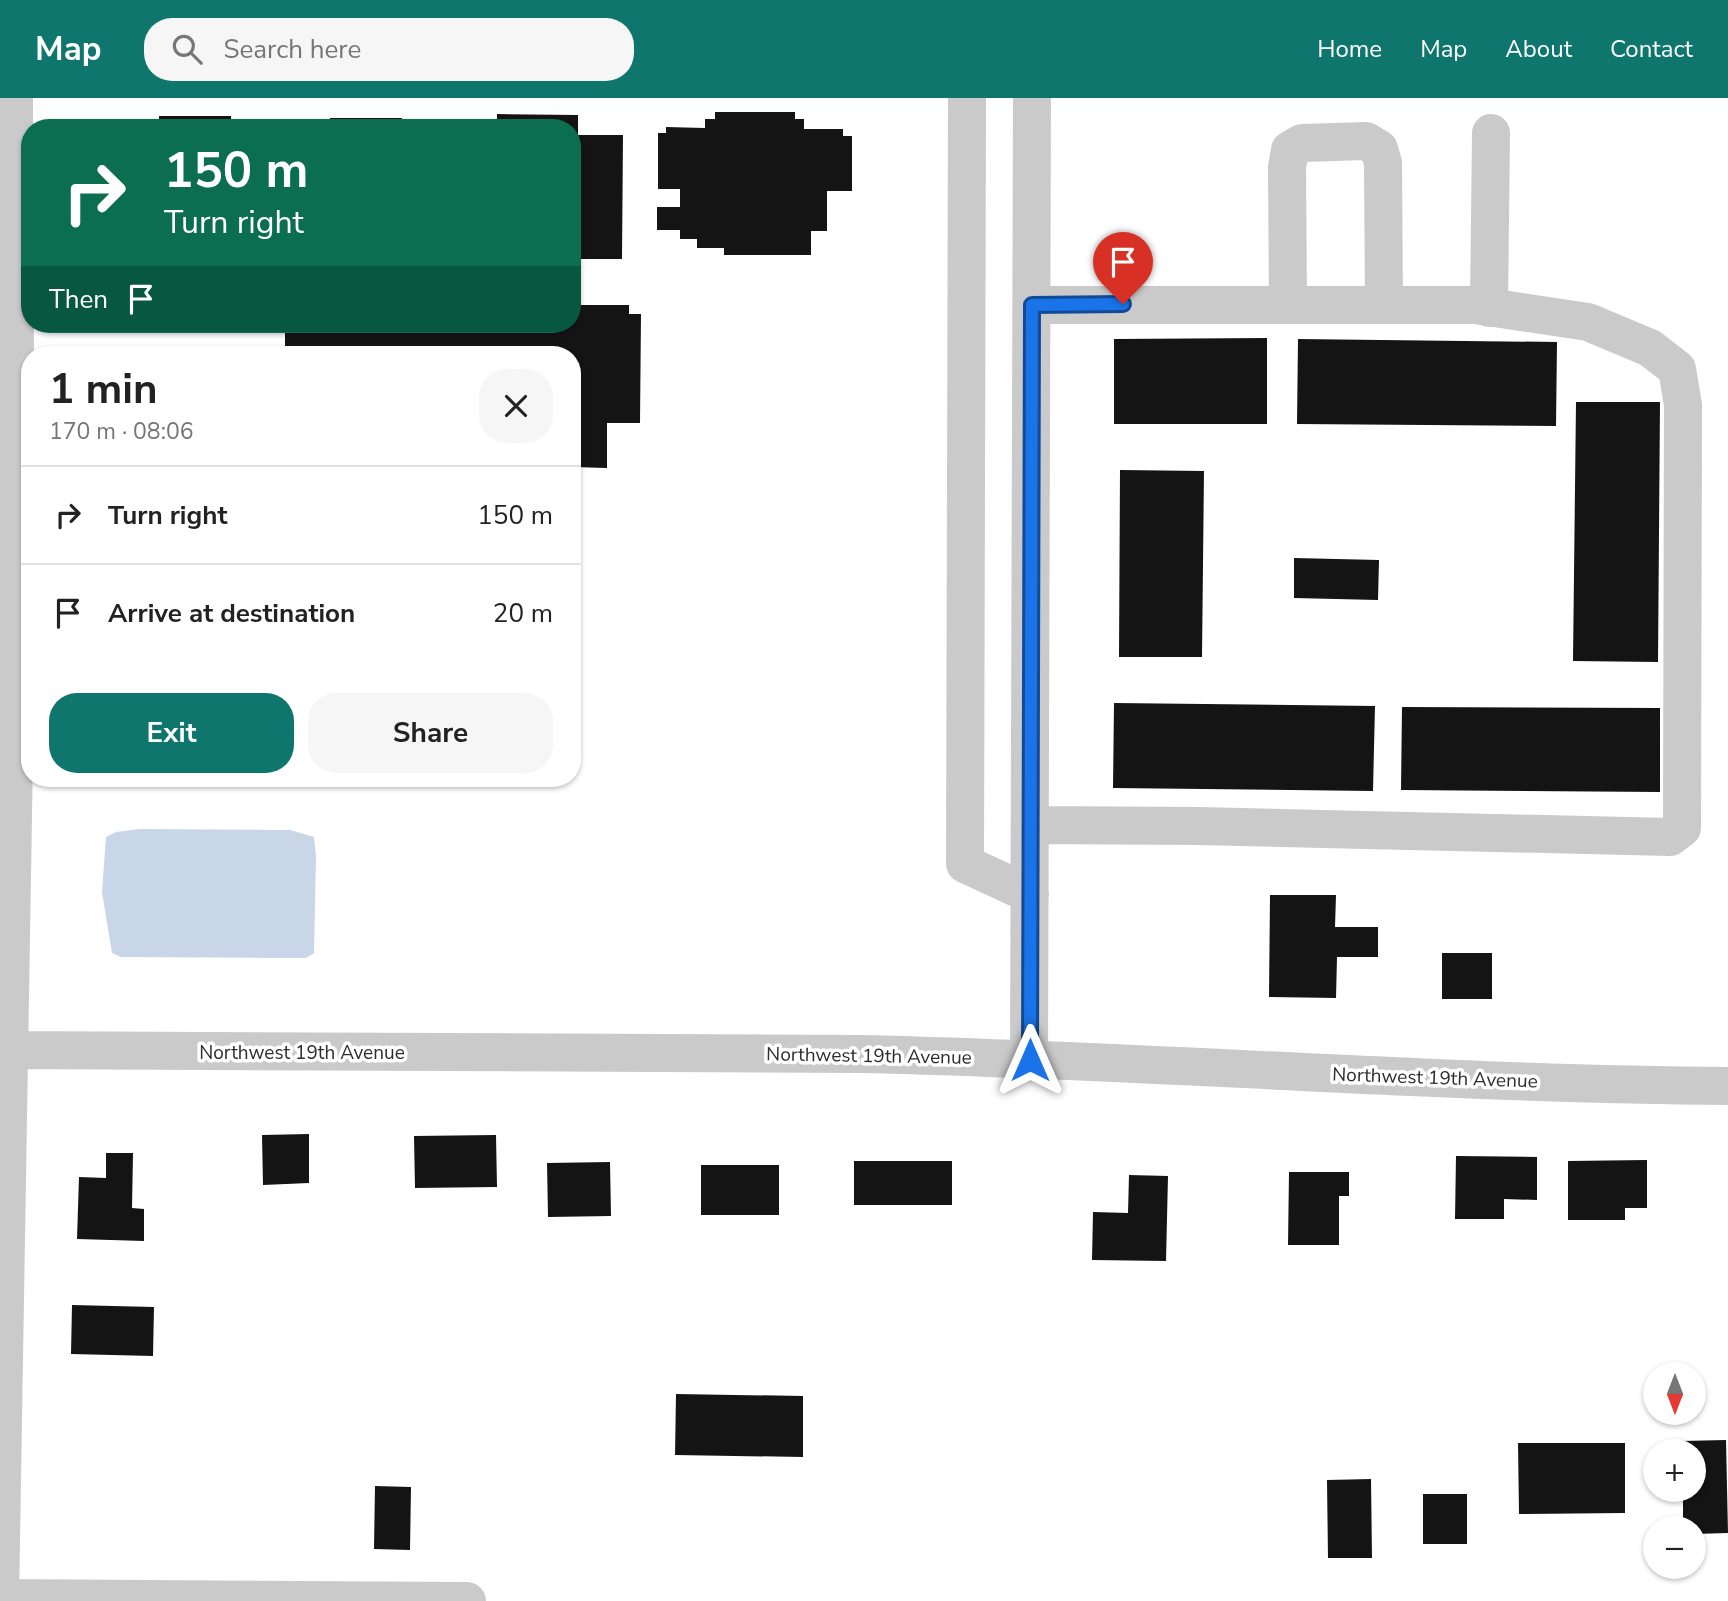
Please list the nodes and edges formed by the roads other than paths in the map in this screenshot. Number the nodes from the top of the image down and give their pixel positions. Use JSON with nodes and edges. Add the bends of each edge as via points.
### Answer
{"nodes":[{"id":1,"x":14,"y":98,"type":"edge"},
{"id":2,"x":967,"y":98,"type":"edge"},
{"id":3,"x":1031,"y":98,"type":"edge"},
{"id":4,"x":1490,"y":133,"type":"dead end"},
{"id":5,"x":7,"y":199,"type":"edge"},
{"id":6,"x":1032,"y":305,"type":"junction"},
{"id":7,"x":1287,"y":305,"type":"junction"},
{"id":8,"x":1384,"y":305,"type":"junction"},
{"id":9,"x":1489,"y":307,"type":"junction"},
{"id":10,"x":22,"y":346,"type":"edge"},
{"id":11,"x":21,"y":665,"type":"edge"},
{"id":12,"x":1030,"y":825,"type":"junction"},
{"id":13,"x":1030,"y":894,"type":"junction"},
{"id":14,"x":5,"y":917,"type":"edge"},
{"id":15,"x":9,"y":1050,"type":"junction"},
{"id":16,"x":1030,"y":1060,"type":"junction"},
{"id":17,"x":1728,"y":1086,"type":"edge"},
{"id":18,"x":3,"y":1201,"type":"edge"},
{"id":19,"x":0,"y":1565,"type":"edge"},
{"id":20,"x":0,"y":1600,"type":"edge"},
{"id":21,"x":467,"y":1601,"type":"edge"}],
"edges":[{"from":1,"to":5,"type":"street"},
{"from":2,"to":13,"type":"street","via":[[965,864]]},
{"from":3,"to":6,"type":"street"},
{"from":4,"to":9,"type":"street"},
{"from":5,"to":10,"type":"street"},
{"from":6,"to":7,"type":"street"},
{"from":6,"to":12,"type":"street"},
{"from":7,"to":8,"type":"street"},
{"from":7,"to":8,"type":"street","via":[[1290,150],[1302,143],[1366,141],[1380,149],[1383,163]]},
{"from":8,"to":9,"type":"street"},
{"from":9,"to":12,"type":"street","via":[[1588,322],[1650,348],[1677,369],[1683,405],[1682,828],[1670,836]]},
{"from":11,"to":14,"type":"street"},
{"from":12,"to":13,"type":"street"},
{"from":13,"to":16,"type":"street"},
{"from":14,"to":15,"type":"street"},
{"from":15,"to":16,"type":"street","name":"Northwest 19th Avenue","via":[[859,1054]]},
{"from":15,"to":18,"type":"street"},
{"from":16,"to":17,"type":"street","name":"Northwest 19th Avenue"},
{"from":18,"to":19,"type":"street"},
{"from":19,"to":20,"type":"street"},
{"from":20,"to":21,"type":"street"}]}
